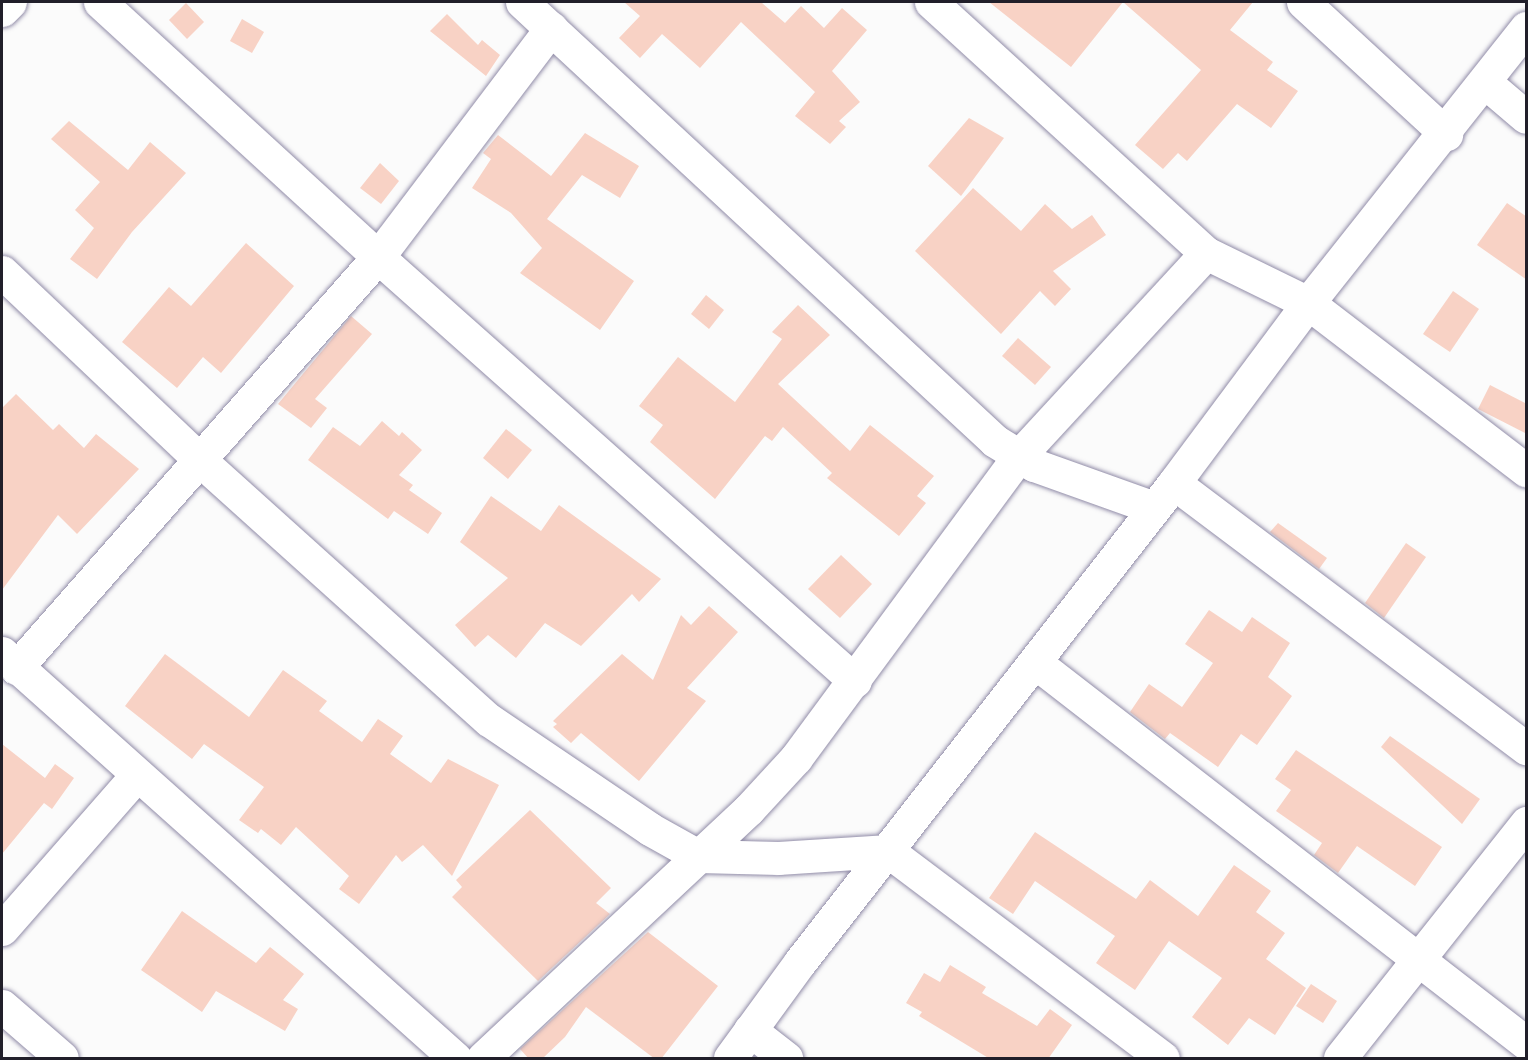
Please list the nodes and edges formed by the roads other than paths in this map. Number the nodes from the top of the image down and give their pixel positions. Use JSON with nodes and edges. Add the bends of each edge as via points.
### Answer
{"nodes":[{"id":1,"x":10,"y":2,"type":"edge"},
{"id":2,"x":100,"y":2,"type":"edge"},
{"id":3,"x":522,"y":2,"type":"edge"},
{"id":4,"x":931,"y":2,"type":"edge"},
{"id":5,"x":1303,"y":2,"type":"edge"},
{"id":6,"x":2,"y":10,"type":"edge"},
{"id":7,"x":550,"y":28,"type":"junction"},
{"id":8,"x":1527,"y":28,"type":"edge"},
{"id":9,"x":1486,"y":84,"type":"junction"},
{"id":10,"x":1527,"y":117,"type":"edge"},
{"id":11,"x":1446,"y":134,"type":"junction"},
{"id":12,"x":1206,"y":253,"type":"junction"},
{"id":13,"x":378,"y":257,"type":"junction"},
{"id":14,"x":2,"y":272,"type":"edge"},
{"id":15,"x":1308,"y":303,"type":"junction"},
{"id":16,"x":1017,"y":458,"type":"junction"},
{"id":17,"x":201,"y":461,"type":"junction"},
{"id":18,"x":1527,"y":470,"type":"edge"},
{"id":19,"x":1164,"y":495,"type":"junction"},
{"id":20,"x":9,"y":661,"type":"edge"},
{"id":21,"x":1036,"y":663,"type":"junction"},
{"id":22,"x":855,"y":681,"type":"junction"},
{"id":23,"x":1527,"y":748,"type":"edge"},
{"id":24,"x":137,"y":775,"type":"junction"},
{"id":25,"x":1527,"y":823,"type":"edge"},
{"id":26,"x":888,"y":851,"type":"junction"},
{"id":27,"x":698,"y":856,"type":"junction"},
{"id":28,"x":2,"y":929,"type":"edge"},
{"id":29,"x":1420,"y":960,"type":"junction"},
{"id":30,"x":2,"y":1006,"type":"edge"},
{"id":31,"x":750,"y":1030,"type":"junction"},
{"id":32,"x":1527,"y":1043,"type":"edge"},
{"id":33,"x":62,"y":1059,"type":"edge"},
{"id":34,"x":455,"y":1059,"type":"edge"},
{"id":35,"x":483,"y":1059,"type":"edge"},
{"id":36,"x":730,"y":1059,"type":"edge"},
{"id":37,"x":786,"y":1059,"type":"edge"},
{"id":38,"x":1163,"y":1059,"type":"edge"},
{"id":39,"x":1340,"y":1059,"type":"edge"}],
"edges":[{"from":1,"to":6,"type":"street"},
{"from":2,"to":13,"type":"street"},
{"from":3,"to":7,"type":"street"},
{"from":4,"to":12,"type":"street"},
{"from":5,"to":11,"type":"street"},
{"from":7,"to":13,"type":"street"},
{"from":7,"to":16,"type":"street"},
{"from":8,"to":9,"type":"street"},
{"from":9,"to":10,"type":"street"},
{"from":9,"to":11,"type":"street"},
{"from":11,"to":15,"type":"street"},
{"from":12,"to":15,"type":"street"},
{"from":12,"to":16,"type":"street"},
{"from":13,"to":17,"type":"street"},
{"from":13,"to":22,"type":"street"},
{"from":14,"to":17,"type":"street"},
{"from":15,"to":18,"type":"street"},
{"from":15,"to":19,"type":"street"},
{"from":16,"to":19,"type":"street"},
{"from":16,"to":22,"type":"street"},
{"from":17,"to":20,"type":"street"},
{"from":17,"to":27,"type":"street","via":[[489,720],[650,829]]},
{"from":19,"to":21,"type":"street"},
{"from":19,"to":23,"type":"street"},
{"from":20,"to":24,"type":"street"},
{"from":21,"to":26,"type":"street"},
{"from":21,"to":29,"type":"street"},
{"from":22,"to":27,"type":"street","via":[[796,758]]},
{"from":24,"to":28,"type":"street"},
{"from":24,"to":34,"type":"street"},
{"from":25,"to":29,"type":"street"},
{"from":26,"to":27,"type":"street","via":[[779,858]]},
{"from":26,"to":31,"type":"street"},
{"from":26,"to":38,"type":"street"},
{"from":27,"to":35,"type":"street"},
{"from":29,"to":32,"type":"street"},
{"from":29,"to":39,"type":"street"},
{"from":30,"to":33,"type":"street"},
{"from":31,"to":36,"type":"street"},
{"from":31,"to":37,"type":"street"}]}
